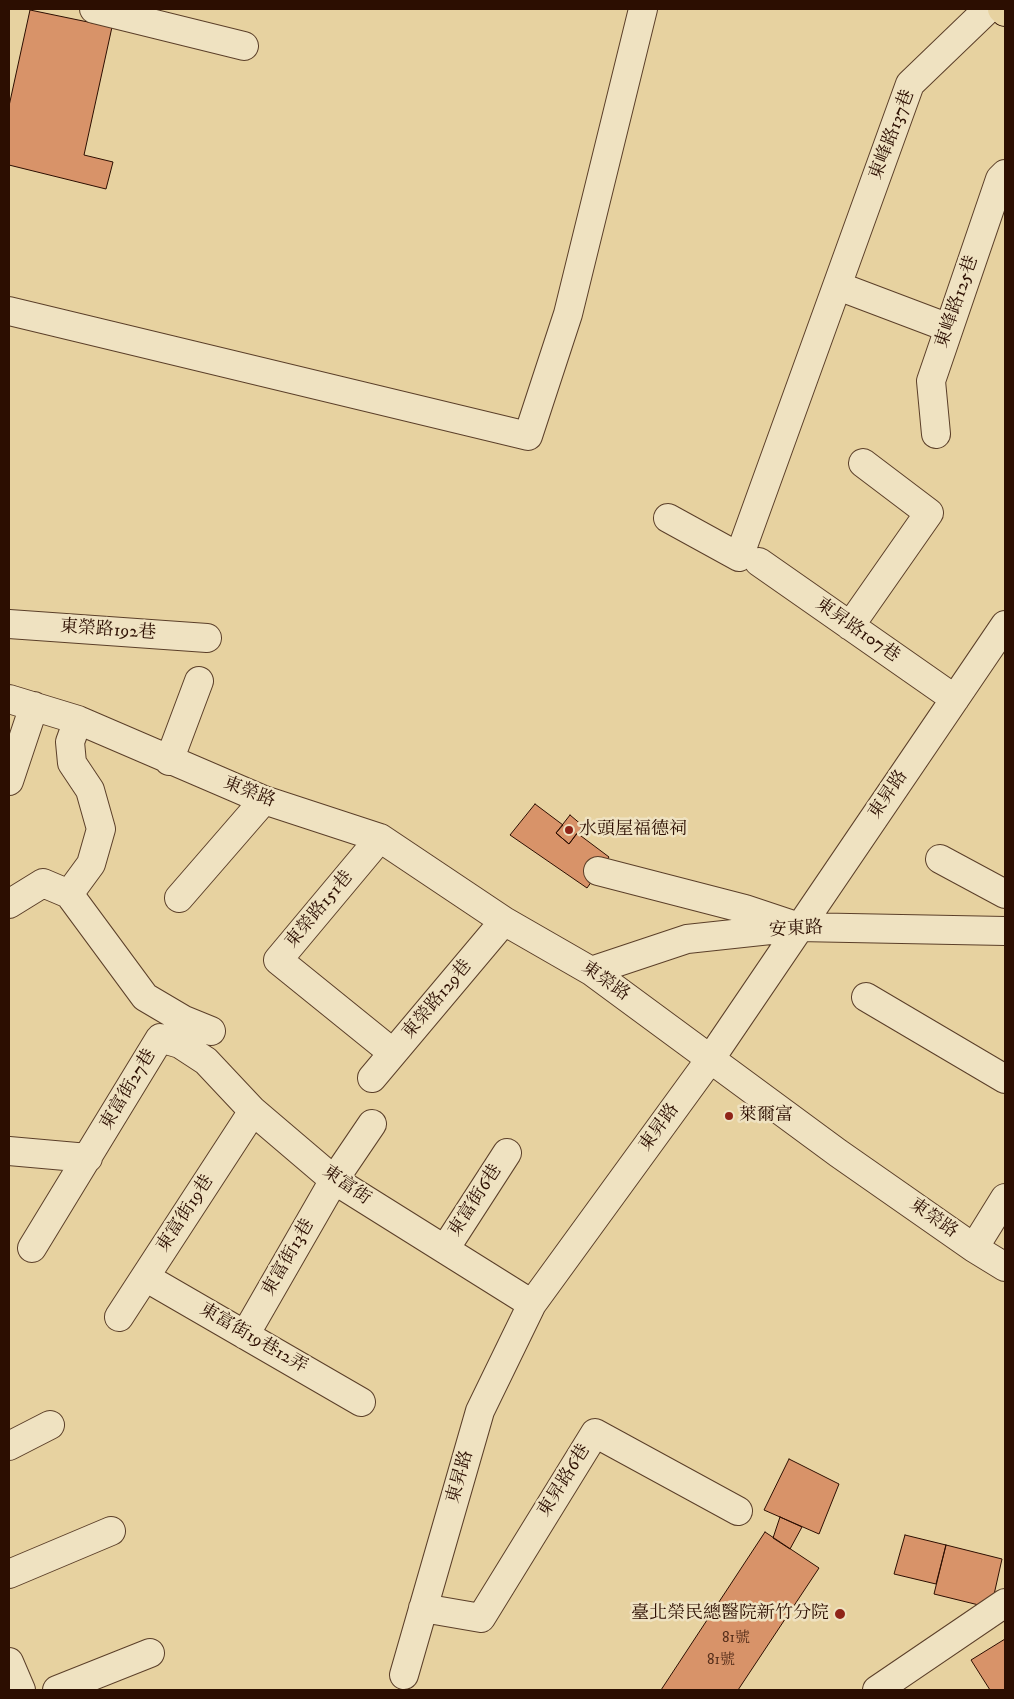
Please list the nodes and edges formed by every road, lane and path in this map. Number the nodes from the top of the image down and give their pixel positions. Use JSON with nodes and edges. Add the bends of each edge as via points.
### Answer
{"nodes":[{"id":1,"x":94,"y":9,"type":"edge"},
{"id":2,"x":644,"y":9,"type":"edge"},
{"id":3,"x":988,"y":9,"type":"edge"},
{"id":4,"x":1002,"y":9,"type":"edge"},
{"id":5,"x":1005,"y":12,"type":"edge"},
{"id":6,"x":244,"y":46,"type":"dead end"},
{"id":7,"x":1005,"y":174,"type":"edge"},
{"id":8,"x":838,"y":286,"type":"junction"},
{"id":9,"x":9,"y":311,"type":"edge"},
{"id":10,"x":949,"y":328,"type":"junction"},
{"id":11,"x":936,"y":434,"type":"dead end"},
{"id":12,"x":864,"y":463,"type":"dead end"},
{"id":13,"x":668,"y":518,"type":"dead end"},
{"id":14,"x":749,"y":560,"type":"junction"},
{"id":15,"x":9,"y":624,"type":"edge"},
{"id":16,"x":1005,"y":625,"type":"edge"},
{"id":17,"x":850,"y":626,"type":"junction"},
{"id":18,"x":207,"y":638,"type":"dead end"},
{"id":19,"x":199,"y":681,"type":"dead end"},
{"id":20,"x":955,"y":698,"type":"junction"},
{"id":21,"x":21,"y":703,"type":"edge"},
{"id":22,"x":78,"y":720,"type":"junction"},
{"id":23,"x":169,"y":761,"type":"junction"},
{"id":24,"x":9,"y":781,"type":"edge"},
{"id":25,"x":264,"y":800,"type":"junction"},
{"id":26,"x":380,"y":838,"type":"junction"},
{"id":27,"x":940,"y":858,"type":"dead end"},
{"id":28,"x":598,"y":871,"type":"dead end"},
{"id":29,"x":69,"y":894,"type":"junction"},
{"id":30,"x":1005,"y":894,"type":"edge"},
{"id":31,"x":179,"y":898,"type":"dead end"},
{"id":32,"x":9,"y":904,"type":"edge"},
{"id":33,"x":504,"y":921,"type":"junction"},
{"id":34,"x":798,"y":927,"type":"junction"},
{"id":35,"x":1005,"y":931,"type":"edge"},
{"id":36,"x":592,"y":971,"type":"junction"},
{"id":37,"x":866,"y":997,"type":"dead end"},
{"id":38,"x":211,"y":1032,"type":"dead end"},
{"id":39,"x":180,"y":1044,"type":"joint"},
{"id":40,"x":393,"y":1053,"type":"junction"},
{"id":41,"x":711,"y":1058,"type":"junction"},
{"id":42,"x":372,"y":1078,"type":"dead end"},
{"id":43,"x":1005,"y":1079,"type":"edge"},
{"id":44,"x":253,"y":1111,"type":"junction"},
{"id":45,"x":372,"y":1124,"type":"dead end"},
{"id":46,"x":9,"y":1150,"type":"edge"},
{"id":47,"x":507,"y":1153,"type":"dead end"},
{"id":48,"x":88,"y":1158,"type":"junction"},
{"id":49,"x":334,"y":1180,"type":"junction"},
{"id":50,"x":1005,"y":1198,"type":"edge"},
{"id":51,"x":32,"y":1248,"type":"dead end"},
{"id":52,"x":974,"y":1248,"type":"junction"},
{"id":53,"x":445,"y":1250,"type":"junction"},
{"id":54,"x":1005,"y":1266,"type":"edge"},
{"id":55,"x":144,"y":1277,"type":"junction"},
{"id":56,"x":532,"y":1304,"type":"junction"},
{"id":57,"x":119,"y":1317,"type":"dead end"},
{"id":58,"x":245,"y":1335,"type":"junction"},
{"id":59,"x":361,"y":1402,"type":"dead end"},
{"id":60,"x":50,"y":1426,"type":"dead end"},
{"id":61,"x":9,"y":1446,"type":"edge"},
{"id":62,"x":738,"y":1511,"type":"dead end"},
{"id":63,"x":111,"y":1531,"type":"dead end"},
{"id":64,"x":9,"y":1574,"type":"edge"},
{"id":65,"x":1005,"y":1603,"type":"edge"},
{"id":66,"x":423,"y":1608,"type":"junction"},
{"id":67,"x":150,"y":1653,"type":"dead end"},
{"id":68,"x":9,"y":1662,"type":"edge"},
{"id":69,"x":404,"y":1675,"type":"dead end"},
{"id":70,"x":21,"y":1690,"type":"edge"},
{"id":71,"x":57,"y":1690,"type":"edge"},
{"id":72,"x":877,"y":1690,"type":"edge"}],
"edges":[{"from":1,"to":6,"type":"street"},
{"from":2,"to":9,"type":"street","via":[[568,314],[528,436]]},
{"from":3,"to":8,"type":"street","name":"東峰路137巷","via":[[910,84]]},
{"from":4,"to":5,"type":"main road"},
{"from":7,"to":10,"type":"street","name":"東峰路125巷","via":[[1000,179]]},
{"from":8,"to":10,"type":"street"},
{"from":8,"to":14,"type":"street","name":"東峰路137巷"},
{"from":10,"to":11,"type":"street","name":"東峰路125巷","via":[[931,381]]},
{"from":12,"to":17,"type":"street","via":[[929,513]]},
{"from":13,"to":14,"type":"street","name":"東昇路107巷"},
{"from":14,"to":17,"type":"street","name":"東昇路107巷"},
{"from":15,"to":18,"type":"street","name":"東榮路192巷"},
{"from":16,"to":20,"type":"street","name":"東昇路"},
{"from":17,"to":20,"type":"street","name":"東昇路107巷"},
{"from":19,"to":23,"type":"street"},
{"from":20,"to":34,"type":"street","name":"東昇路"},
{"from":21,"to":22,"type":"street","name":"東榮路"},
{"from":21,"to":24,"type":"street"},
{"from":22,"to":23,"type":"street","name":"東榮路"},
{"from":22,"to":29,"type":"street","via":[[70,742],[72,763],[90,790],[101,829],[91,864]]},
{"from":23,"to":25,"type":"street","name":"東榮路"},
{"from":25,"to":26,"type":"street","name":"東榮路"},
{"from":25,"to":31,"type":"street"},
{"from":26,"to":33,"type":"street","name":"東榮路"},
{"from":26,"to":40,"type":"street","name":"東榮路151巷","via":[[278,960]]},
{"from":27,"to":30,"type":"street"},
{"from":28,"to":34,"type":"street"},
{"from":29,"to":32,"type":"street","via":[[43,882]]},
{"from":29,"to":38,"type":"street","via":[[145,997]]},
{"from":33,"to":36,"type":"street","name":"東榮路"},
{"from":33,"to":40,"type":"street","name":"東榮路129巷"},
{"from":34,"to":35,"type":"street","name":"安東路"},
{"from":34,"to":36,"type":"street","name":"安東路","via":[[687,940]]},
{"from":34,"to":41,"type":"street","name":"東昇路"},
{"from":36,"to":41,"type":"street","name":"東榮路"},
{"from":37,"to":43,"type":"street"},
{"from":39,"to":44,"type":"street","name":"東富街","via":[[206,1061]]},
{"from":39,"to":48,"type":"street","name":"東富街27巷","via":[[160,1038]]},
{"from":40,"to":42,"type":"street","name":"東榮路129巷"},
{"from":41,"to":52,"type":"street","name":"東榮路","via":[[838,1153]]},
{"from":41,"to":56,"type":"street","name":"東昇路"},
{"from":44,"to":49,"type":"street","name":"東富街"},
{"from":44,"to":55,"type":"street","name":"東富街19巷"},
{"from":45,"to":49,"type":"street","name":"東富街13巷"},
{"from":46,"to":48,"type":"street"},
{"from":47,"to":53,"type":"street","name":"東富街6巷"},
{"from":48,"to":51,"type":"street","name":"東富街27巷"},
{"from":49,"to":53,"type":"street","name":"東富街"},
{"from":49,"to":58,"type":"street","name":"東富街13巷"},
{"from":50,"to":52,"type":"street"},
{"from":52,"to":54,"type":"street","name":"東榮路"},
{"from":53,"to":56,"type":"street","name":"東富街"},
{"from":55,"to":57,"type":"street","name":"東富街19巷"},
{"from":55,"to":58,"type":"street","name":"東富街19巷12弄"},
{"from":56,"to":66,"type":"street","name":"東昇路","via":[[480,1411]]},
{"from":58,"to":59,"type":"street","name":"東富街19巷12弄"},
{"from":60,"to":61,"type":"street"},
{"from":62,"to":66,"type":"street","name":"東昇路6巷","via":[[596,1433],[481,1618]]},
{"from":63,"to":64,"type":"street"},
{"from":65,"to":72,"type":"street"},
{"from":66,"to":69,"type":"street","name":"東昇路"},
{"from":67,"to":71,"type":"street"},
{"from":68,"to":70,"type":"street"}]}
